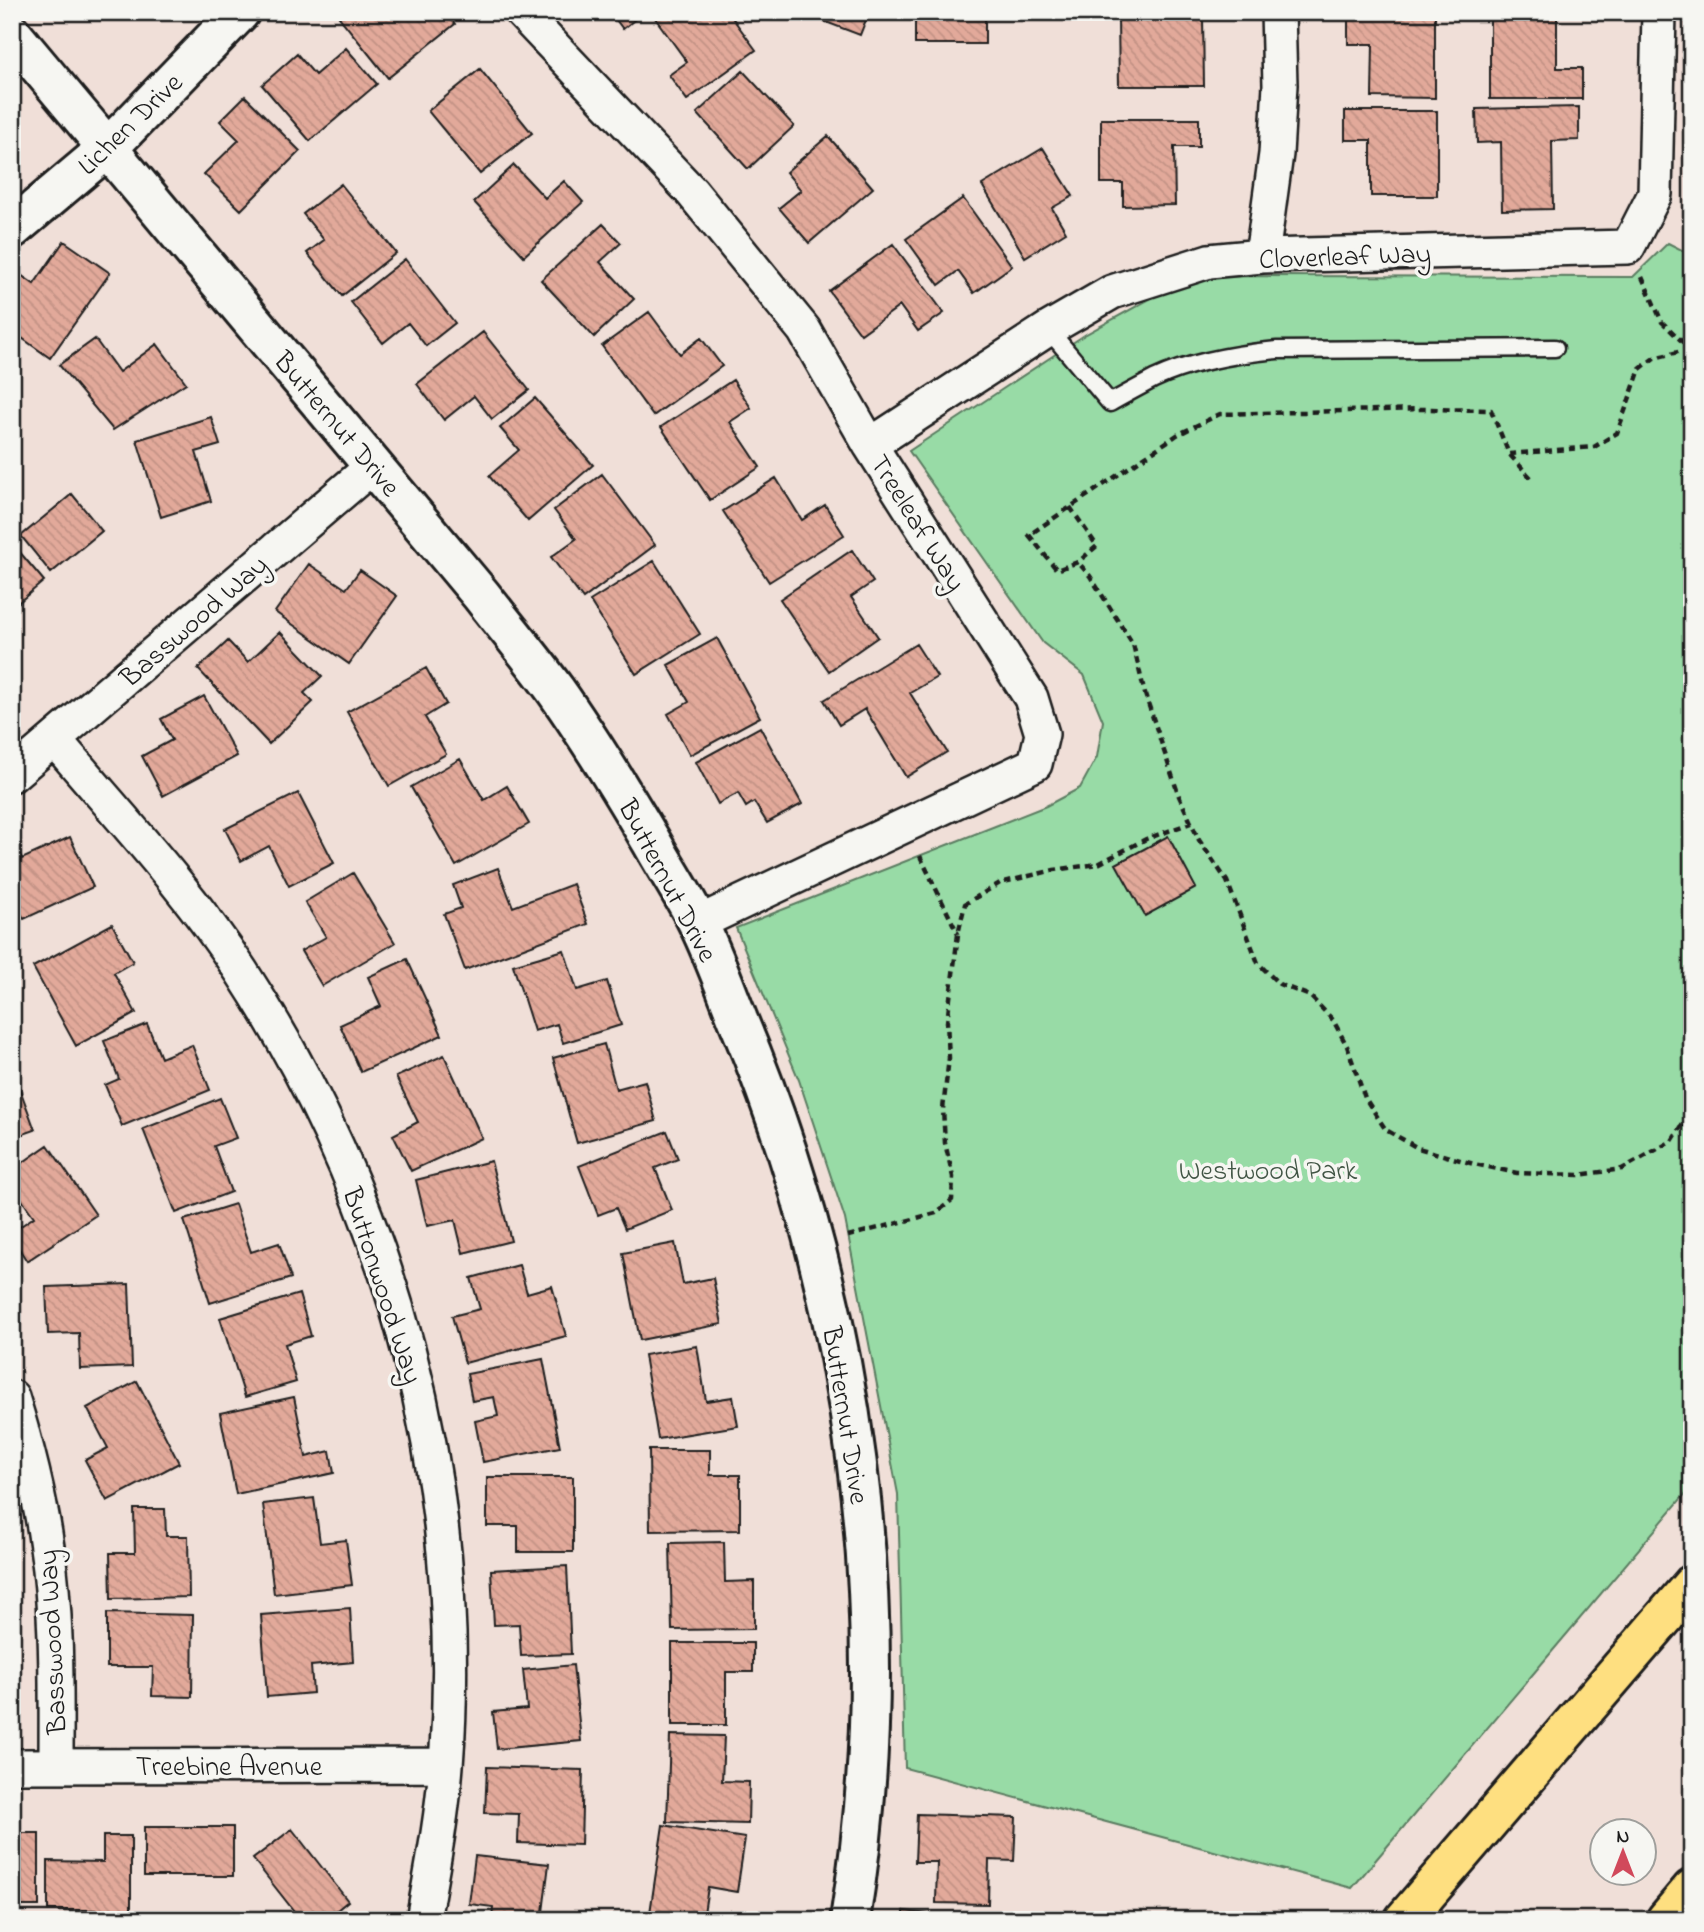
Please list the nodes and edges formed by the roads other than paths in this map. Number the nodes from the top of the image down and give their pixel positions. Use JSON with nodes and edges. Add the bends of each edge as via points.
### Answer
{"nodes":[{"id":1,"x":240,"y":12,"type":"edge"},
{"id":2,"x":522,"y":12,"type":"edge"},
{"id":3,"x":1278,"y":12,"type":"edge"},
{"id":4,"x":1659,"y":12,"type":"edge"},
{"id":5,"x":12,"y":34,"type":"edge"},
{"id":6,"x":108,"y":148,"type":"junction"},
{"id":7,"x":12,"y":229,"type":"edge"},
{"id":8,"x":1262,"y":256,"type":"junction"},
{"id":9,"x":1048,"y":329,"type":"junction"},
{"id":10,"x":1555,"y":348,"type":"dead end"},
{"id":11,"x":870,"y":445,"type":"junction"},
{"id":12,"x":373,"y":466,"type":"junction"},
{"id":13,"x":54,"y":739,"type":"junction"},
{"id":14,"x":12,"y":775,"type":"edge"},
{"id":15,"x":698,"y":923,"type":"junction"},
{"id":16,"x":12,"y":1397,"type":"edge"},
{"id":17,"x":1692,"y":1585,"type":"edge"},
{"id":18,"x":56,"y":1765,"type":"junction"},
{"id":19,"x":446,"y":1765,"type":"junction"},
{"id":20,"x":12,"y":1766,"type":"edge"},
{"id":21,"x":1692,"y":1889,"type":"edge"},
{"id":22,"x":423,"y":1920,"type":"edge"},
{"id":23,"x":850,"y":1920,"type":"edge"},
{"id":24,"x":1404,"y":1920,"type":"edge"},
{"id":25,"x":1666,"y":1920,"type":"edge"}],
"edges":[{"from":1,"to":6,"type":"street","name":"Lichen Drive"},
{"from":2,"to":11,"type":"street","name":"Treeleaf Way","via":[[691,191],[804,330]]},
{"from":3,"to":8,"type":"street","via":[[1276,153]]},
{"from":4,"to":8,"type":"street","name":"Cloverleaf Way","via":[[1655,194],[1628,247]]},
{"from":5,"to":6,"type":"street","name":"Butternut Drive"},
{"from":6,"to":7,"type":"street","name":"Lichen Drive"},
{"from":6,"to":12,"type":"street","name":"Butternut Drive"},
{"from":8,"to":9,"type":"street","name":"Cloverleaf Way","via":[[1209,261],[1112,292]]},
{"from":9,"to":10,"type":"lane","via":[[1110,403],[1156,378],[1241,353]]},
{"from":9,"to":11,"type":"street","name":"Cloverleaf Way"},
{"from":11,"to":15,"type":"street","name":"Treeleaf Way","via":[[1031,698],[1042,734],[1035,764]]},
{"from":12,"to":13,"type":"street","name":"Basswood Way"},
{"from":12,"to":15,"type":"street","name":"Butternut Drive","via":[[555,690],[619,787]]},
{"from":13,"to":14,"type":"street","name":"Basswood Way"},
{"from":13,"to":19,"type":"street","name":"Buttonwood Way","via":[[190,899],[241,971],[327,1124],[362,1205],[392,1288],[433,1459],[444,1547],[450,1679]]},
{"from":15,"to":23,"type":"street","name":"Butternut Drive","via":[[761,1074],[807,1213],[851,1413],[870,1646],[867,1763]]},
{"from":16,"to":18,"type":"street","name":"Basswood Way","via":[[48,1548],[56,1641]]},
{"from":17,"to":24,"type":"highway"},
{"from":18,"to":19,"type":"street","name":"Treebine Avenue"},
{"from":18,"to":20,"type":"street","name":"Treebine Avenue"},
{"from":19,"to":22,"type":"street","name":"Buttonwood Way"},
{"from":21,"to":25,"type":"highway"}]}
